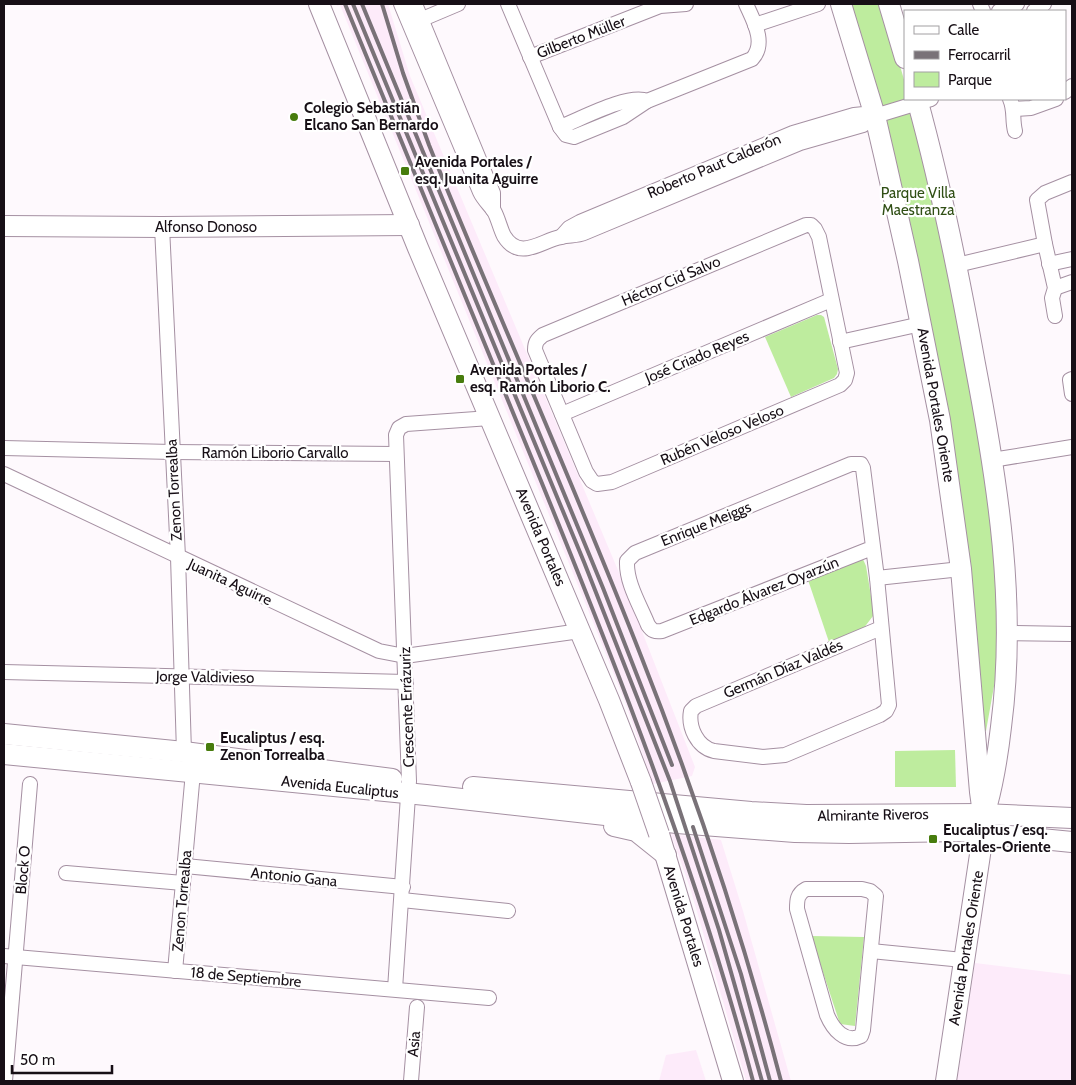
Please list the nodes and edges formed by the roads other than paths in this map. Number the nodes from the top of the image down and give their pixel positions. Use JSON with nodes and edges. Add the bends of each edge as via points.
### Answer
{"nodes":[{"id":1,"x":319,"y":4,"type":"edge"},
{"id":2,"x":401,"y":4,"type":"edge"},
{"id":3,"x":415,"y":4,"type":"edge"},
{"id":4,"x":458,"y":4,"type":"edge"},
{"id":5,"x":508,"y":4,"type":"edge"},
{"id":6,"x":686,"y":4,"type":"edge"},
{"id":7,"x":746,"y":4,"type":"edge"},
{"id":8,"x":818,"y":4,"type":"edge"},
{"id":9,"x":841,"y":4,"type":"edge"},
{"id":10,"x":889,"y":4,"type":"edge"},
{"id":11,"x":1017,"y":4,"type":"edge"},
{"id":12,"x":661,"y":5,"type":"edge"},
{"id":13,"x":1002,"y":10,"type":"edge"},
{"id":14,"x":416,"y":22,"type":"junction"},
{"id":15,"x":755,"y":24,"type":"junction"},
{"id":16,"x":904,"y":55,"type":"edge"},
{"id":17,"x":530,"y":57,"type":"junction"},
{"id":18,"x":922,"y":100,"type":"edge"},
{"id":19,"x":1053,"y":100,"type":"edge"},
{"id":20,"x":1012,"y":104,"type":"edge"},
{"id":21,"x":875,"y":116,"type":"junction"},
{"id":22,"x":1015,"y":131,"type":"dead end"},
{"id":23,"x":1068,"y":185,"type":"edge"},
{"id":24,"x":409,"y":225,"type":"junction"},
{"id":25,"x":4,"y":226,"type":"edge"},
{"id":26,"x":162,"y":227,"type":"junction"},
{"id":27,"x":1044,"y":244,"type":"junction"},
{"id":28,"x":1072,"y":259,"type":"edge"},
{"id":29,"x":1049,"y":264,"type":"junction"},
{"id":30,"x":957,"y":265,"type":"junction"},
{"id":31,"x":1072,"y":282,"type":"edge"},
{"id":32,"x":1055,"y":288,"type":"junction"},
{"id":33,"x":832,"y":300,"type":"junction"},
{"id":34,"x":1055,"y":316,"type":"dead end"},
{"id":35,"x":921,"y":324,"type":"junction"},
{"id":36,"x":840,"y":342,"type":"junction"},
{"id":37,"x":1071,"y":380,"type":"edge"},
{"id":38,"x":1072,"y":394,"type":"edge"},
{"id":39,"x":562,"y":414,"type":"junction"},
{"id":40,"x":490,"y":418,"type":"junction"},
{"id":41,"x":1072,"y":446,"type":"edge"},
{"id":42,"x":4,"y":448,"type":"edge"},
{"id":43,"x":172,"y":452,"type":"junction"},
{"id":44,"x":396,"y":454,"type":"junction"},
{"id":45,"x":992,"y":460,"type":"junction"},
{"id":46,"x":4,"y":474,"type":"edge"},
{"id":47,"x":872,"y":548,"type":"junction"},
{"id":48,"x":178,"y":557,"type":"junction"},
{"id":49,"x":962,"y":569,"type":"junction"},
{"id":50,"x":877,"y":578,"type":"junction"},
{"id":51,"x":881,"y":628,"type":"junction"},
{"id":52,"x":580,"y":631,"type":"junction"},
{"id":53,"x":656,"y":632,"type":"joint"},
{"id":54,"x":1008,"y":633,"type":"junction"},
{"id":55,"x":1072,"y":634,"type":"edge"},
{"id":56,"x":405,"y":656,"type":"junction"},
{"id":57,"x":4,"y":672,"type":"edge"},
{"id":58,"x":182,"y":676,"type":"junction"},
{"id":59,"x":406,"y":682,"type":"junction"},
{"id":60,"x":4,"y":734,"type":"edge"},
{"id":61,"x":976,"y":740,"type":"junction"},
{"id":62,"x":999,"y":743,"type":"junction"},
{"id":63,"x":184,"y":752,"type":"junction"},
{"id":64,"x":4,"y":754,"type":"edge"},
{"id":65,"x":193,"y":772,"type":"junction"},
{"id":66,"x":30,"y":784,"type":"dead end"},
{"id":67,"x":415,"y":790,"type":"junction"},
{"id":68,"x":676,"y":814,"type":"joint"},
{"id":69,"x":1072,"y":818,"type":"edge"},
{"id":70,"x":983,"y":823,"type":"junction"},
{"id":71,"x":1072,"y":842,"type":"edge"},
{"id":72,"x":666,"y":856,"type":"junction"},
{"id":73,"x":185,"y":866,"type":"junction"},
{"id":74,"x":66,"y":873,"type":"dead end"},
{"id":75,"x":183,"y":883,"type":"junction"},
{"id":76,"x":402,"y":894,"type":"junction"},
{"id":77,"x":508,"y":911,"type":"dead end"},
{"id":78,"x":871,"y":951,"type":"junction"},
{"id":79,"x":10,"y":956,"type":"edge"},
{"id":80,"x":963,"y":960,"type":"junction"},
{"id":81,"x":175,"y":971,"type":"junction"},
{"id":82,"x":395,"y":990,"type":"junction"},
{"id":83,"x":489,"y":998,"type":"dead end"},
{"id":84,"x":417,"y":1007,"type":"dead end"},
{"id":85,"x":6,"y":1081,"type":"edge"},
{"id":86,"x":411,"y":1081,"type":"edge"},
{"id":87,"x":733,"y":1081,"type":"edge"},
{"id":88,"x":946,"y":1081,"type":"edge"}],
"edges":[{"from":1,"to":24,"type":"main road","name":"Avenida Portales"},
{"from":2,"to":14,"type":"street","name":"Roberto Paut Calderón"},
{"from":3,"to":14,"type":"street","name":"Roberto Paut Calderón"},
{"from":4,"to":14,"type":"street"},
{"from":5,"to":17,"type":"street"},
{"from":6,"to":12,"type":"street","name":"Gilberto Müller"},
{"from":7,"to":15,"type":"street"},
{"from":8,"to":15,"type":"street"},
{"from":9,"to":21,"type":"main road","name":"Avenida Portales Oriente"},
{"from":10,"to":16,"type":"main road"},
{"from":11,"to":13,"type":"street"},
{"from":12,"to":17,"type":"street","name":"Gilberto Müller"},
{"from":14,"to":21,"type":"street","name":"Roberto Paut Calderón","via":[[480,192],[493,210],[505,237],[521,248],[584,234],[800,143],[864,125]]},
{"from":15,"to":17,"type":"street","via":[[759,42],[758,51],[752,59],[647,101],[623,117],[574,137],[566,135],[560,127]]},
{"from":18,"to":21,"type":"street","name":"Roberto Paut Calderón"},
{"from":18,"to":30,"type":"main road","name":"Avenida Portales Oriente"},
{"from":19,"to":20,"type":"street","via":[[1031,108]]},
{"from":20,"to":22,"type":"street"},
{"from":21,"to":35,"type":"main road","name":"Avenida Portales Oriente"},
{"from":23,"to":27,"type":"street","via":[[1045,193],[1037,200]]},
{"from":24,"to":26,"type":"main road","name":"Alfonso Donoso"},
{"from":24,"to":40,"type":"main road","name":"Avenida Portales"},
{"from":25,"to":26,"type":"main road","name":"Alfonso Donoso"},
{"from":26,"to":43,"type":"street","name":"Zenon Torrealba"},
{"from":27,"to":29,"type":"street"},
{"from":27,"to":30,"type":"street"},
{"from":28,"to":29,"type":"street"},
{"from":29,"to":32,"type":"street"},
{"from":30,"to":45,"type":"main road","name":"Avenida Portales Oriente"},
{"from":31,"to":32,"type":"street"},
{"from":32,"to":34,"type":"street","via":[[1052,298]]},
{"from":33,"to":36,"type":"street"},
{"from":33,"to":39,"type":"street","name":"José Criado Reyes"},
{"from":33,"to":39,"type":"street","name":"Héctor Cid Salvo","via":[[819,237],[811,225],[543,335],[535,344],[535,350]]},
{"from":35,"to":36,"type":"street"},
{"from":35,"to":49,"type":"main road","name":"Avenida Portales Oriente","via":[[946,456]]},
{"from":36,"to":39,"type":"street","name":"Rubén Veloso Veloso","via":[[847,374],[840,385],[612,482],[597,484],[592,481]]},
{"from":37,"to":38,"type":"street"},
{"from":40,"to":44,"type":"street","name":"Crescente Errázuriz","via":[[406,424],[396,435]]},
{"from":40,"to":52,"type":"main road","name":"Avenida Portales"},
{"from":41,"to":45,"type":"street"},
{"from":42,"to":43,"type":"street","name":"Ramón Liborio Carvallo"},
{"from":43,"to":44,"type":"street","name":"Ramón Liborio Carvallo"},
{"from":43,"to":48,"type":"street","name":"Zenon Torrealba"},
{"from":44,"to":56,"type":"street","name":"Crescente Errázuriz"},
{"from":45,"to":54,"type":"main road","name":"Avenida Portales Oriente","via":[[1004,547]]},
{"from":46,"to":48,"type":"street","name":"Juanita Aguirre"},
{"from":47,"to":50,"type":"street"},
{"from":47,"to":53,"type":"street","name":"Edgardo Álvarez Oyarzún"},
{"from":47,"to":53,"type":"street","name":"Enrique Meiggs","via":[[863,468],[861,464],[851,464],[629,557],[626,561],[628,578],[648,625]]},
{"from":48,"to":56,"type":"street","name":"Juanita Aguirre","via":[[380,651]]},
{"from":48,"to":58,"type":"street","name":"Zenon Torrealba"},
{"from":49,"to":50,"type":"street"},
{"from":49,"to":61,"type":"main road","name":"Avenida Portales Oriente"},
{"from":50,"to":51,"type":"street"},
{"from":51,"to":51,"type":"street","name":"Germán Díaz Valdés","via":[[696,706],[690,716],[695,735],[706,749],[763,757],[784,755],[880,716],[889,705]]},
{"from":52,"to":56,"type":"street","name":"Juanita Aguirre"},
{"from":52,"to":72,"type":"main road","name":"Avenida Portales","bridge":true,"via":[[641,782]]},
{"from":54,"to":55,"type":"street"},
{"from":54,"to":62,"type":"main road","name":"Avenida Portales Oriente"},
{"from":56,"to":59,"type":"street","name":"Crescente Errázuriz"},
{"from":57,"to":58,"type":"street","name":"Jorge Valdivieso"},
{"from":58,"to":59,"type":"street","name":"Jorge Valdivieso"},
{"from":58,"to":63,"type":"street","name":"Zenon Torrealba"},
{"from":59,"to":67,"type":"street","name":"Crescente Errázuriz"},
{"from":60,"to":63,"type":"main road","name":"Avenida Eucaliptus"},
{"from":61,"to":62,"type":"main road","via":[[988,745]]},
{"from":61,"to":70,"type":"main road","name":"Avenida Portales Oriente"},
{"from":62,"to":70,"type":"main road","name":"Avenida Portales Oriente"},
{"from":63,"to":67,"type":"main road","name":"Avenida Eucaliptus"},
{"from":64,"to":65,"type":"main road","name":"Avenida Eucaliptus"},
{"from":65,"to":67,"type":"main road","name":"Avenida Eucaliptus"},
{"from":65,"to":73,"type":"street","name":"Zenon Torrealba"},
{"from":66,"to":79,"type":"street","name":"Block O"},
{"from":67,"to":68,"type":"main road","name":"Avenida Eucaliptus"},
{"from":67,"to":72,"type":"main road","via":[[447,806],[482,813],[629,829],[636,831]]},
{"from":67,"to":76,"type":"street","name":"Crescente Errázuriz"},
{"from":68,"to":70,"type":"main road","name":"Almirante Riveros","via":[[751,812]]},
{"from":69,"to":70,"type":"main road","name":"Almirante Riveros"},
{"from":70,"to":71,"type":"main road","name":"Almirante Riveros"},
{"from":70,"to":80,"type":"main road","name":"Avenida Portales Oriente"},
{"from":72,"to":87,"type":"main road","name":"Avenida Portales"},
{"from":73,"to":75,"type":"street","name":"Zenon Torrealba"},
{"from":73,"to":76,"type":"street","name":"Antonio Gana"},
{"from":74,"to":75,"type":"street"},
{"from":75,"to":81,"type":"street","name":"Zenon Torrealba"},
{"from":76,"to":77,"type":"street","name":"Antonio Gana"},
{"from":76,"to":82,"type":"street","name":"Crescente Errázuriz"},
{"from":78,"to":78,"type":"street","via":[[862,1030],[855,1039],[847,1038],[831,1024],[827,1015],[797,909],[800,892],[806,889],[870,891],[876,896]]},
{"from":78,"to":80,"type":"street"},
{"from":79,"to":81,"type":"street","name":"18 de Septiembre"},
{"from":79,"to":85,"type":"street","name":"Block O"},
{"from":80,"to":88,"type":"main road","name":"Avenida Portales Oriente"},
{"from":81,"to":82,"type":"street","name":"18 de Septiembre"},
{"from":82,"to":83,"type":"street","name":"18 de Septiembre"},
{"from":84,"to":86,"type":"street","name":"Asia"}]}
